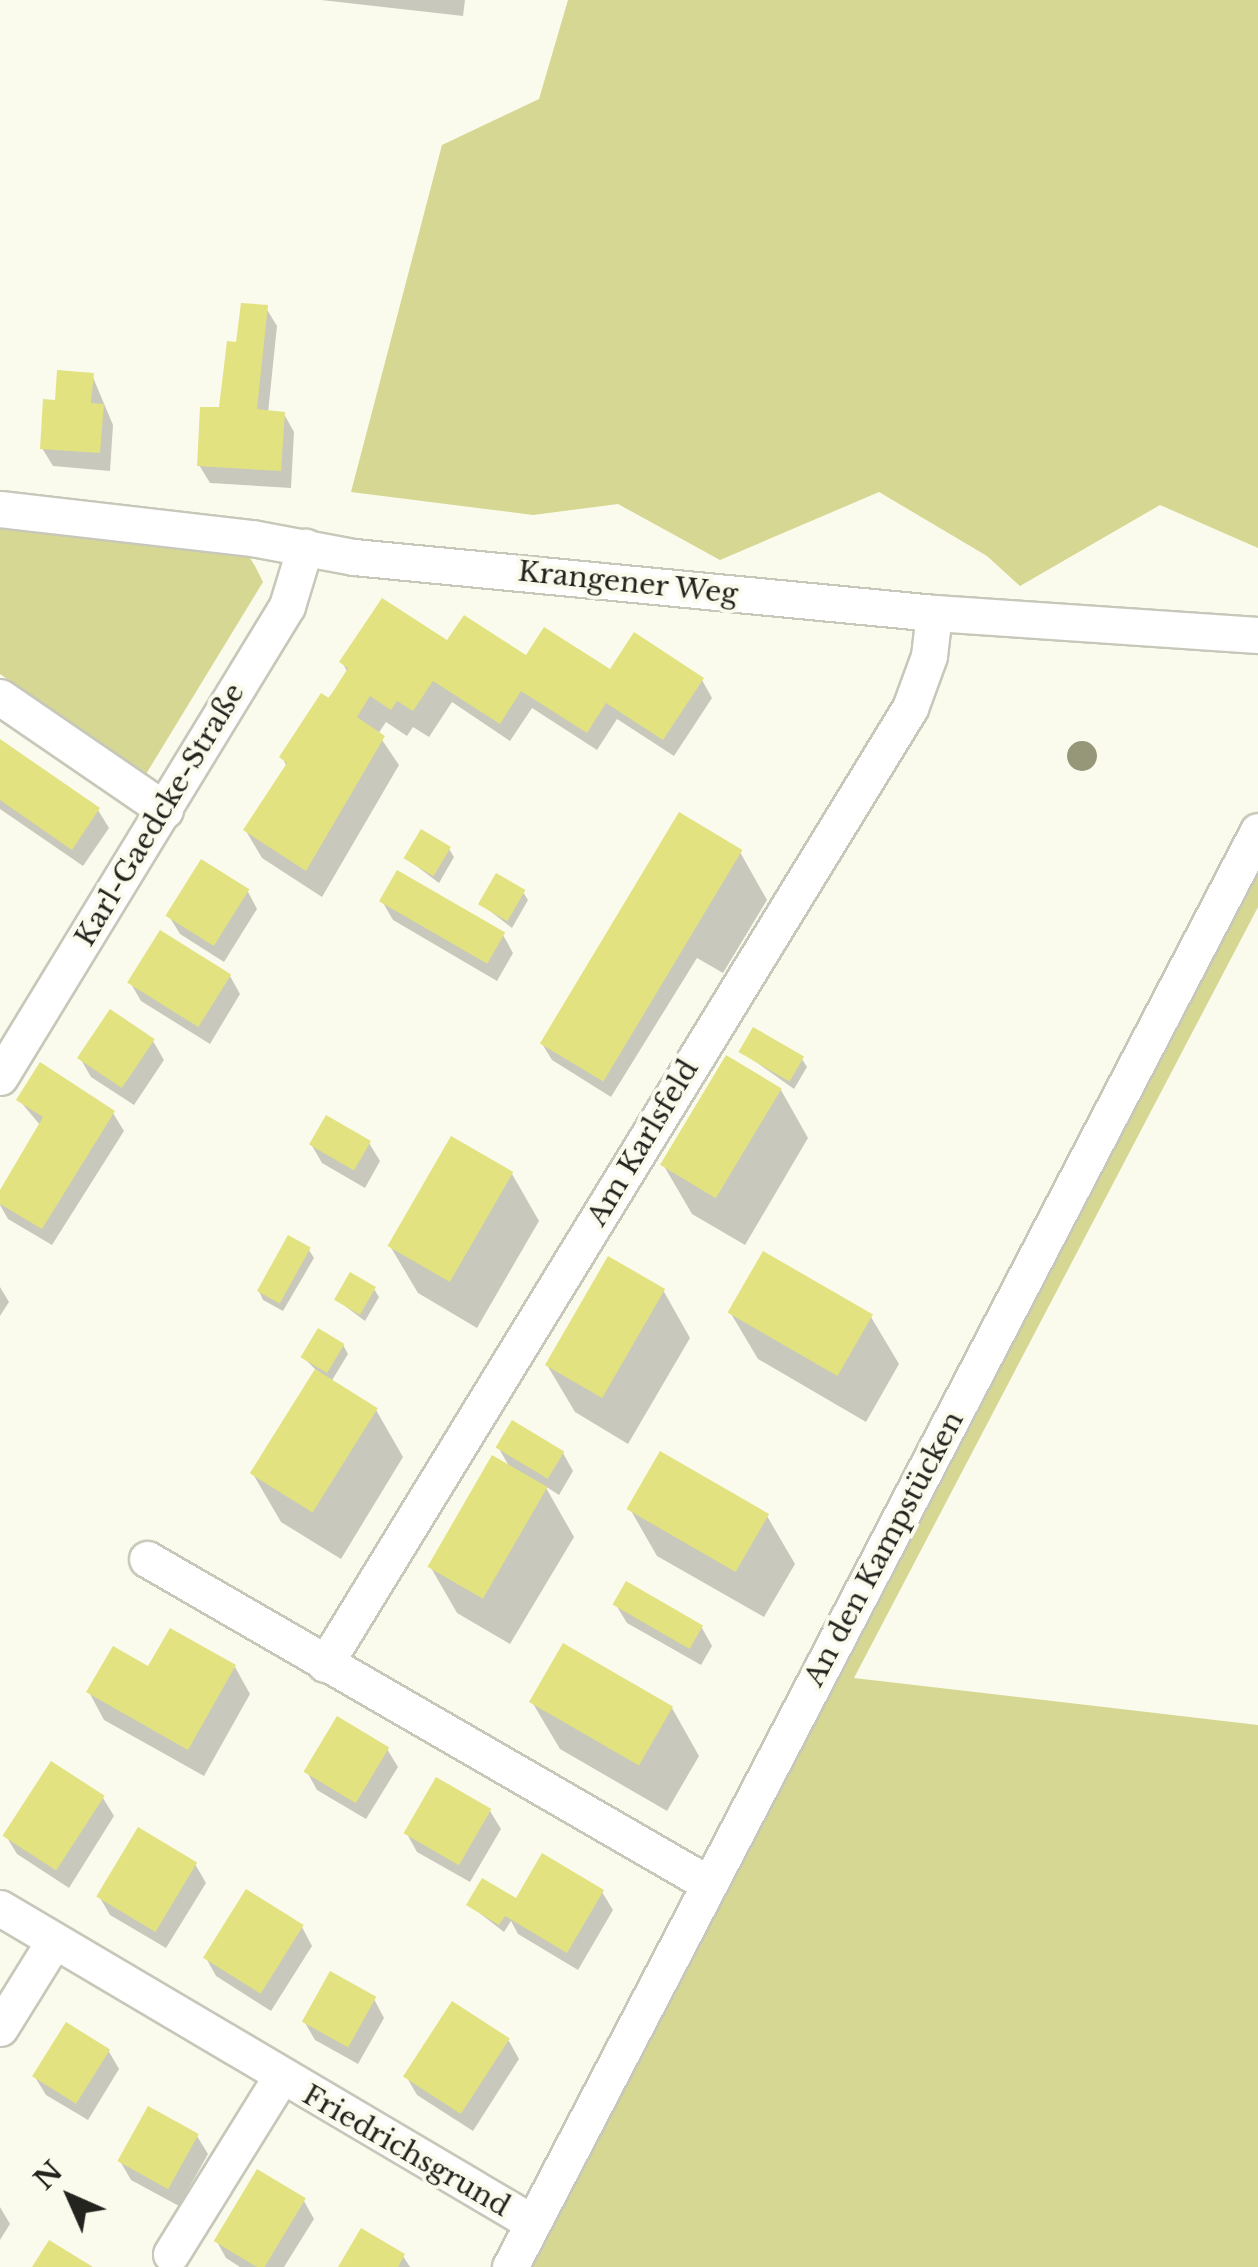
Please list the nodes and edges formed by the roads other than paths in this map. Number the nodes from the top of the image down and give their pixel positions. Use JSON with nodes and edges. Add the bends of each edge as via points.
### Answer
{"nodes":[{"id":1,"x":0,"y":509,"type":"edge"},
{"id":2,"x":305,"y":547,"type":"junction"},
{"id":3,"x":934,"y":613,"type":"junction"},
{"id":4,"x":1258,"y":635,"type":"edge"},
{"id":5,"x":0,"y":697,"type":"edge"},
{"id":6,"x":165,"y":810,"type":"junction"},
{"id":7,"x":1258,"y":830,"type":"edge"},
{"id":8,"x":0,"y":1077,"type":"edge"},
{"id":9,"x":148,"y":1559,"type":"dead end"},
{"id":10,"x":325,"y":1664,"type":"junction"},
{"id":11,"x":709,"y":1884,"type":"junction"},
{"id":12,"x":0,"y":1908,"type":"edge"},
{"id":13,"x":54,"y":1940,"type":"junction"},
{"id":14,"x":0,"y":2028,"type":"edge"},
{"id":15,"x":280,"y":2078,"type":"junction"},
{"id":16,"x":533,"y":2223,"type":"junction"},
{"id":17,"x":171,"y":2254,"type":"dead end"},
{"id":18,"x":510,"y":2267,"type":"edge"}],
"edges":[{"from":1,"to":2,"type":"street","name":"Krangener Weg"},
{"from":2,"to":3,"type":"street","name":"Krangener Weg"},
{"from":2,"to":6,"type":"street","name":"Karl-Gaedcke-Straße","via":[[287,606]]},
{"from":3,"to":4,"type":"street","name":"Krangener Weg"},
{"from":3,"to":10,"type":"street","name":"Am Karlsfeld","via":[[929,656],[910,708]]},
{"from":5,"to":6,"type":"street"},
{"from":6,"to":8,"type":"street","name":"Karl-Gaedcke-Straße"},
{"from":7,"to":11,"type":"street","name":"An den Kampstücken"},
{"from":9,"to":10,"type":"street"},
{"from":10,"to":11,"type":"street"},
{"from":11,"to":16,"type":"street","name":"An den Kampstücken"},
{"from":12,"to":13,"type":"street","name":"Friedrichsgrund"},
{"from":13,"to":14,"type":"street"},
{"from":13,"to":15,"type":"street","name":"Friedrichsgrund"},
{"from":15,"to":16,"type":"street","name":"Friedrichsgrund"},
{"from":15,"to":17,"type":"street","name":"Friedrichsgrund"},
{"from":16,"to":18,"type":"street","name":"An den Kampstücken"}]}
